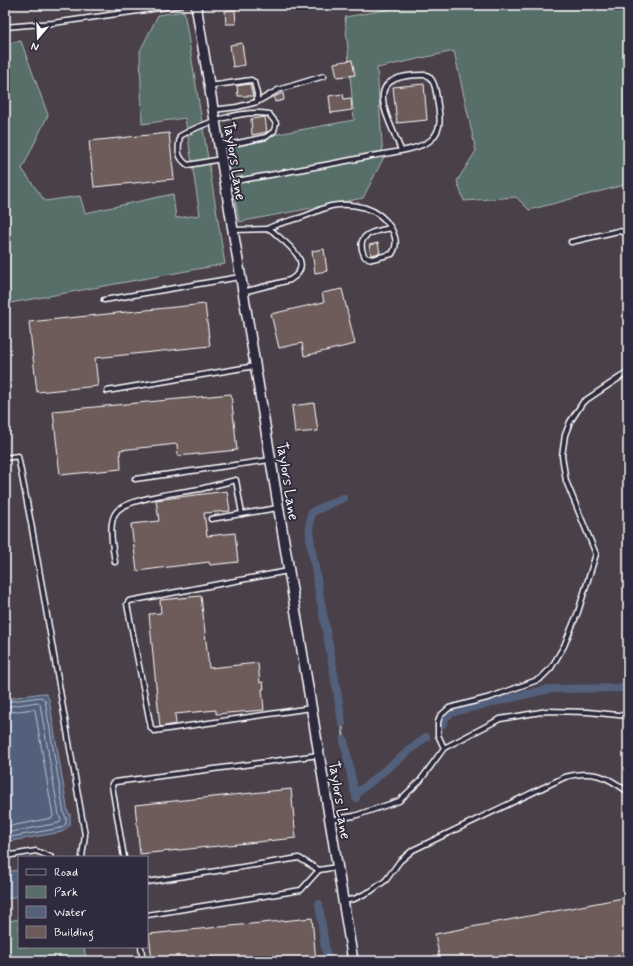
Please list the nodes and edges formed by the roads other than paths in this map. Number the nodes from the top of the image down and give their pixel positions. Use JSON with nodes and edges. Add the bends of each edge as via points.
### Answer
{"nodes":[{"id":1,"x":181,"y":5,"type":"edge"},
{"id":2,"x":196,"y":5,"type":"edge"},
{"id":3,"x":5,"y":27,"type":"edge"},
{"id":4,"x":324,"y":76,"type":"dead end"},
{"id":5,"x":209,"y":86,"type":"junction"},
{"id":6,"x":257,"y":102,"type":"junction"},
{"id":7,"x":213,"y":110,"type":"junction"},
{"id":8,"x":215,"y":120,"type":"junction"},
{"id":9,"x":219,"y":148,"type":"junction"},
{"id":10,"x":403,"y":150,"type":"junction"},
{"id":11,"x":221,"y":159,"type":"junction"},
{"id":12,"x":225,"y":184,"type":"junction"},
{"id":13,"x":391,"y":228,"type":"junction"},
{"id":14,"x":267,"y":229,"type":"junction"},
{"id":15,"x":232,"y":230,"type":"junction"},
{"id":16,"x":628,"y":233,"type":"edge"},
{"id":17,"x":571,"y":242,"type":"dead end"},
{"id":18,"x":240,"y":277,"type":"junction"},
{"id":19,"x":243,"y":292,"type":"junction"},
{"id":20,"x":104,"y":300,"type":"dead end"},
{"id":21,"x":255,"y":366,"type":"junction"},
{"id":22,"x":628,"y":372,"type":"edge"},
{"id":23,"x":107,"y":391,"type":"dead end"},
{"id":24,"x":5,"y":458,"type":"edge"},
{"id":25,"x":270,"y":460,"type":"junction"},
{"id":26,"x":135,"y":479,"type":"dead end"},
{"id":27,"x":278,"y":508,"type":"junction"},
{"id":28,"x":242,"y":514,"type":"junction"},
{"id":29,"x":211,"y":519,"type":"dead end"},
{"id":30,"x":114,"y":562,"type":"dead end"},
{"id":31,"x":289,"y":571,"type":"junction"},
{"id":32,"x":311,"y":708,"type":"junction"},
{"id":33,"x":628,"y":716,"type":"edge"},
{"id":34,"x":444,"y":748,"type":"junction"},
{"id":35,"x":319,"y":755,"type":"junction"},
{"id":36,"x":628,"y":792,"type":"edge"},
{"id":37,"x":329,"y":820,"type":"junction"},
{"id":38,"x":5,"y":856,"type":"edge"},
{"id":39,"x":48,"y":856,"type":"edge"},
{"id":40,"x":82,"y":856,"type":"edge"},
{"id":41,"x":124,"y":856,"type":"edge"},
{"id":42,"x":337,"y":867,"type":"junction"},
{"id":43,"x":319,"y":870,"type":"junction"},
{"id":44,"x":148,"y":882,"type":"edge"},
{"id":45,"x":343,"y":901,"type":"junction"},
{"id":46,"x":148,"y":915,"type":"edge"},
{"id":47,"x":141,"y":948,"type":"edge"},
{"id":48,"x":143,"y":961,"type":"edge"},
{"id":49,"x":353,"y":961,"type":"edge"}],
"edges":[{"from":1,"to":3,"type":"lane"},
{"from":2,"to":5,"type":"street","name":"Taylors Lane"},
{"from":4,"to":6,"type":"lane","via":[[278,90]]},
{"from":5,"to":6,"type":"lane","via":[[252,80]]},
{"from":5,"to":7,"type":"street","name":"Taylors Lane"},
{"from":6,"to":7,"type":"lane"},
{"from":7,"to":8,"type":"street","name":"Taylors Lane"},
{"from":8,"to":9,"type":"street","name":"Taylors Lane"},
{"from":8,"to":9,"type":"lane","via":[[262,112],[269,114],[276,123],[274,131],[266,137]]},
{"from":8,"to":11,"type":"lane","via":[[180,136],[178,149],[182,161],[188,165]]},
{"from":9,"to":11,"type":"street","name":"Taylors Lane"},
{"from":10,"to":10,"type":"lane","via":[[383,104],[383,89],[395,78],[427,75],[435,86],[440,128],[432,139],[424,144]]},
{"from":10,"to":12,"type":"lane"},
{"from":11,"to":12,"type":"street","name":"Taylors Lane"},
{"from":12,"to":15,"type":"street","name":"Taylors Lane"},
{"from":13,"to":13,"type":"lane","via":[[396,242],[392,254],[372,259],[365,257],[362,252],[364,237]]},
{"from":13,"to":14,"type":"lane","via":[[374,210],[345,205],[330,206],[300,218],[274,224]]},
{"from":14,"to":15,"type":"lane"},
{"from":14,"to":19,"type":"lane","via":[[273,231],[298,255],[301,261],[299,272],[290,280]]},
{"from":15,"to":18,"type":"street","name":"Taylors Lane"},
{"from":16,"to":17,"type":"lane","via":[[618,231]]},
{"from":18,"to":19,"type":"street","name":"Taylors Lane"},
{"from":18,"to":20,"type":"lane"},
{"from":19,"to":21,"type":"street","name":"Taylors Lane"},
{"from":21,"to":23,"type":"lane"},
{"from":21,"to":25,"type":"street","name":"Taylors Lane"},
{"from":22,"to":34,"type":"lane","via":[[583,402],[565,435],[562,456],[566,481],[596,554],[578,612],[564,646],[552,668],[540,680],[449,708],[440,716],[438,722],[438,735]]},
{"from":24,"to":40,"type":"lane","via":[[18,456],[31,523],[85,835]]},
{"from":25,"to":26,"type":"lane"},
{"from":25,"to":27,"type":"street","name":"Taylors Lane"},
{"from":27,"to":28,"type":"lane"},
{"from":27,"to":31,"type":"street","name":"Taylors Lane"},
{"from":28,"to":29,"type":"lane"},
{"from":28,"to":30,"type":"lane","via":[[236,480],[144,499],[122,507],[116,511],[113,521],[111,535]]},
{"from":31,"to":32,"type":"street","name":"Taylors Lane"},
{"from":31,"to":32,"type":"lane","via":[[129,601],[127,604],[151,728],[154,730]]},
{"from":32,"to":35,"type":"street","name":"Taylors Lane"},
{"from":33,"to":34,"type":"lane","via":[[546,711],[500,719]]},
{"from":34,"to":37,"type":"lane","via":[[420,780],[399,801],[354,816]]},
{"from":35,"to":37,"type":"street","name":"Taylors Lane"},
{"from":35,"to":41,"type":"lane","via":[[114,782],[112,786]]},
{"from":36,"to":45,"type":"lane","via":[[614,782],[595,774],[565,777],[413,850],[381,884],[354,899]]},
{"from":37,"to":42,"type":"street","name":"Taylors Lane"},
{"from":38,"to":39,"type":"lane","via":[[36,851]]},
{"from":42,"to":43,"type":"lane"},
{"from":42,"to":45,"type":"street","name":"Taylors Lane"},
{"from":43,"to":44,"type":"lane","via":[[299,858]]},
{"from":43,"to":46,"type":"lane","via":[[301,890]]},
{"from":45,"to":49,"type":"street","name":"Taylors Lane"},
{"from":47,"to":48,"type":"lane"}]}
